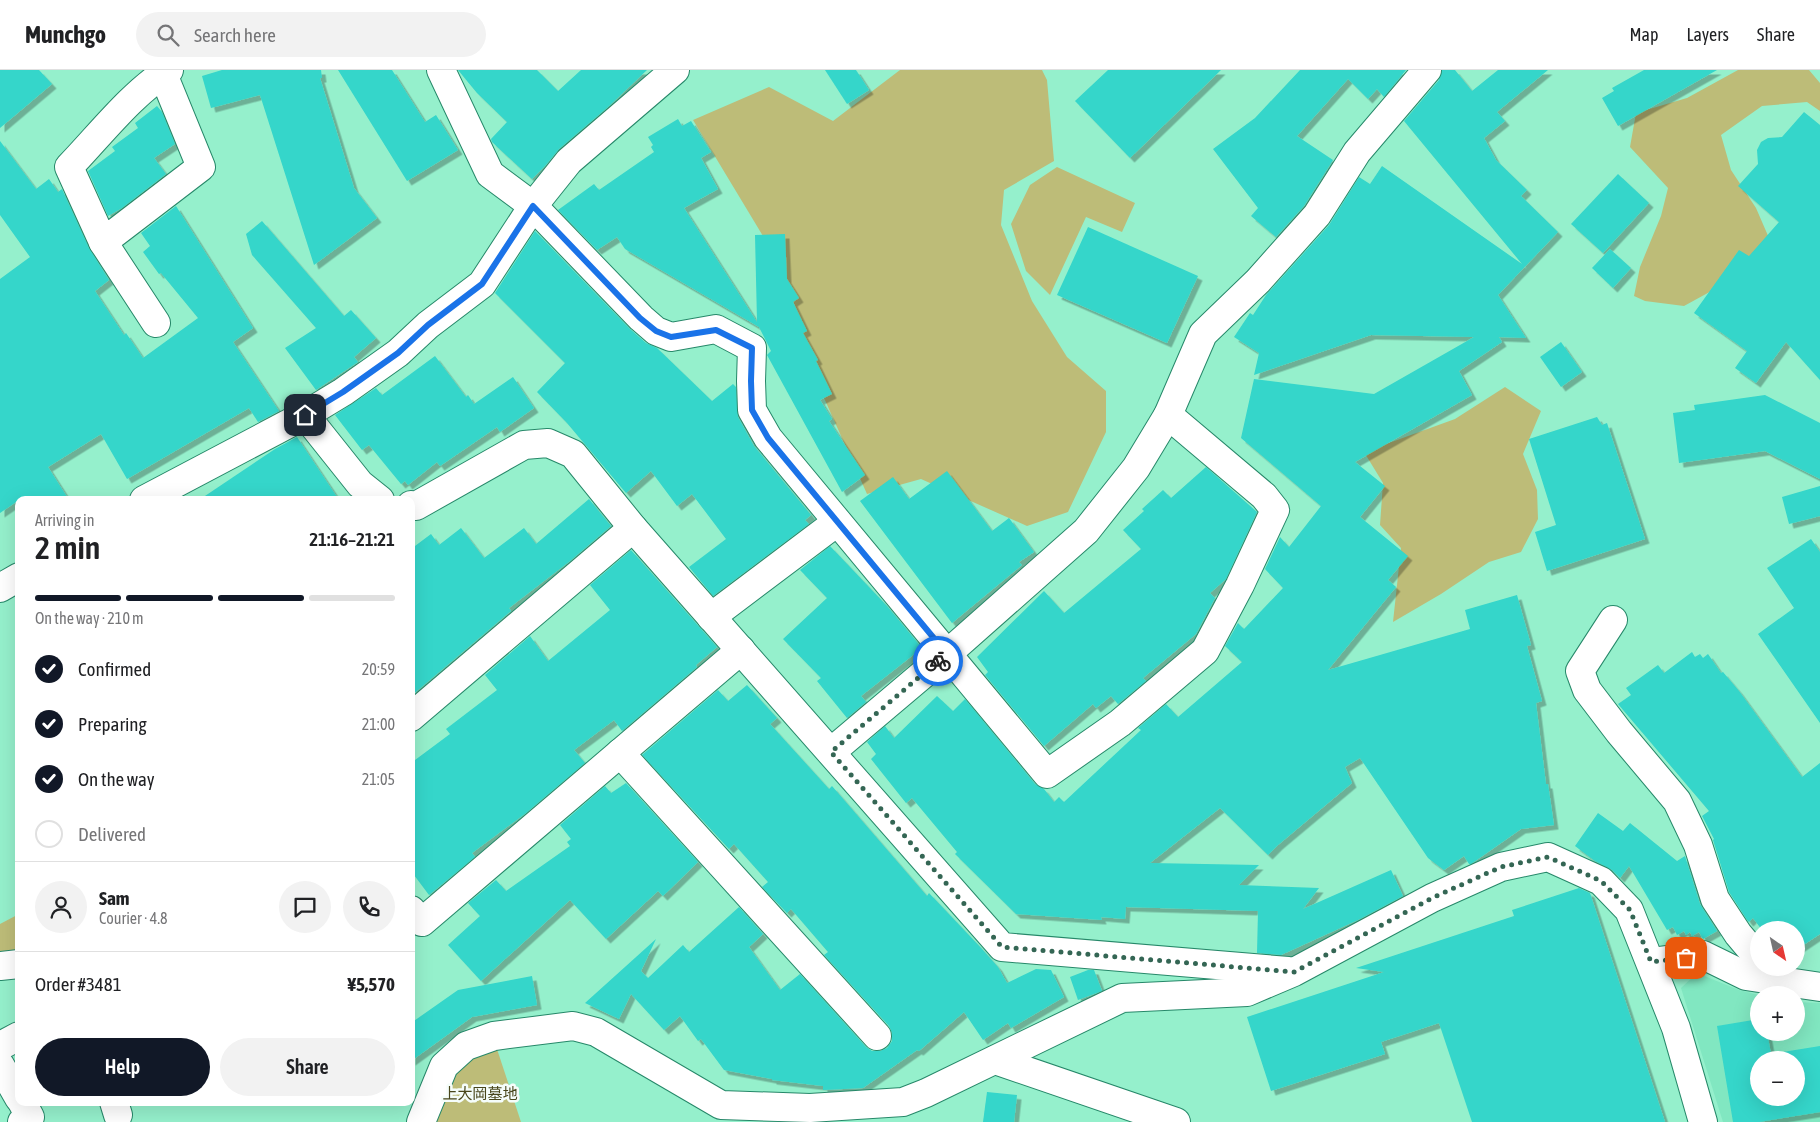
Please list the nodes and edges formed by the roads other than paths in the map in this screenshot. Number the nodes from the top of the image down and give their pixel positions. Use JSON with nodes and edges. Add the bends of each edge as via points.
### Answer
{"nodes":[{"id":1,"x":440,"y":70,"type":"edge"},
{"id":2,"x":675,"y":70,"type":"edge"},
{"id":3,"x":1427,"y":70,"type":"edge"},
{"id":4,"x":166,"y":72,"type":"edge"},
{"id":5,"x":533,"y":206,"type":"junction"},
{"id":6,"x":103,"y":242,"type":"junction"},
{"id":7,"x":156,"y":323,"type":"dead end"},
{"id":8,"x":305,"y":415,"type":"junction"},
{"id":9,"x":1168,"y":415,"type":"junction"},
{"id":10,"x":152,"y":496,"type":"edge"},
{"id":11,"x":375,"y":496,"type":"edge"},
{"id":12,"x":415,"y":506,"type":"edge"},
{"id":13,"x":837,"y":522,"type":"junction"},
{"id":14,"x":633,"y":528,"type":"junction"},
{"id":15,"x":15,"y":579,"type":"edge"},
{"id":16,"x":0,"y":588,"type":"edge"},
{"id":17,"x":711,"y":617,"type":"junction"},
{"id":18,"x":1613,"y":620,"type":"dead end"},
{"id":19,"x":741,"y":650,"type":"junction"},
{"id":20,"x":947,"y":654,"type":"junction"},
{"id":21,"x":415,"y":714,"type":"edge"},
{"id":22,"x":831,"y":752,"type":"junction"},
{"id":23,"x":620,"y":753,"type":"junction"},
{"id":24,"x":415,"y":914,"type":"edge"},
{"id":25,"x":1750,"y":948,"type":"edge"},
{"id":26,"x":1651,"y":962,"type":"junction"},
{"id":27,"x":15,"y":964,"type":"edge"},
{"id":28,"x":0,"y":966,"type":"edge"},
{"id":29,"x":1294,"y":972,"type":"junction"},
{"id":30,"x":1750,"y":976,"type":"edge"},
{"id":31,"x":1779,"y":976,"type":"edge"},
{"id":32,"x":1820,"y":987,"type":"edge"},
{"id":33,"x":877,"y":1036,"type":"dead end"},
{"id":34,"x":15,"y":1038,"type":"edge"},
{"id":35,"x":0,"y":1046,"type":"edge"},
{"id":36,"x":995,"y":1060,"type":"junction"},
{"id":37,"x":0,"y":1065,"type":"edge"},
{"id":38,"x":15,"y":1091,"type":"edge"},
{"id":39,"x":912,"y":1099,"type":"edge"},
{"id":40,"x":24,"y":1106,"type":"edge"},
{"id":41,"x":22,"y":1122,"type":"edge"},
{"id":42,"x":421,"y":1122,"type":"edge"},
{"id":43,"x":1176,"y":1122,"type":"edge"},
{"id":44,"x":1703,"y":1122,"type":"edge"}],
"edges":[{"from":1,"to":5,"type":"street","via":[[490,174]]},
{"from":2,"to":5,"type":"street","via":[[569,161]]},
{"from":3,"to":9,"type":"street","via":[[1357,152],[1318,215],[1258,281],[1203,334]]},
{"from":4,"to":6,"type":"street","via":[[140,93],[69,167]]},
{"from":4,"to":6,"type":"street","via":[[201,167]]},
{"from":5,"to":8,"type":"street","via":[[482,284],[428,325],[398,353]]},
{"from":5,"to":13,"type":"street","via":[[656,331],[671,337],[716,330],[752,348],[752,410],[768,438]]},
{"from":6,"to":7,"type":"street"},
{"from":8,"to":10,"type":"street"},
{"from":8,"to":11,"type":"street","via":[[360,484]]},
{"from":9,"to":20,"type":"street","via":[[1136,468],[1086,531]]},
{"from":9,"to":20,"type":"street","via":[[1264,496],[1275,510],[1205,651],[1120,723],[1047,774]]},
{"from":12,"to":14,"type":"street","via":[[524,445],[548,443],[573,454]]},
{"from":13,"to":17,"type":"street"},
{"from":13,"to":20,"type":"street"},
{"from":14,"to":17,"type":"street"},
{"from":14,"to":21,"type":"street"},
{"from":15,"to":16,"type":"street"},
{"from":17,"to":19,"type":"street"},
{"from":18,"to":25,"type":"street","via":[[1580,671],[1587,690],[1677,801],[1698,846],[1715,899]]},
{"from":19,"to":22,"type":"street"},
{"from":19,"to":23,"type":"street"},
{"from":20,"to":22,"type":"street"},
{"from":22,"to":29,"type":"street","via":[[1002,947]]},
{"from":23,"to":24,"type":"street","via":[[422,922]]},
{"from":23,"to":33,"type":"street"},
{"from":26,"to":29,"type":"street","via":[[1630,910],[1601,881],[1548,857],[1501,867],[1432,898]]},
{"from":26,"to":30,"type":"street","via":[[1703,956]]},
{"from":26,"to":44,"type":"street","via":[[1676,1028]]},
{"from":27,"to":28,"type":"street"},
{"from":29,"to":36,"type":"street","via":[[1247,992],[1122,998]]},
{"from":31,"to":32,"type":"street"},
{"from":34,"to":35,"type":"street"},
{"from":36,"to":39,"type":"street"},
{"from":36,"to":43,"type":"street"},
{"from":37,"to":38,"type":"street"},
{"from":39,"to":42,"type":"street","via":[[810,1108],[721,1105],[596,1032],[573,1026],[494,1036],[466,1046],[444,1066]]},
{"from":40,"to":41,"type":"street","via":[[30,1117]]}]}
